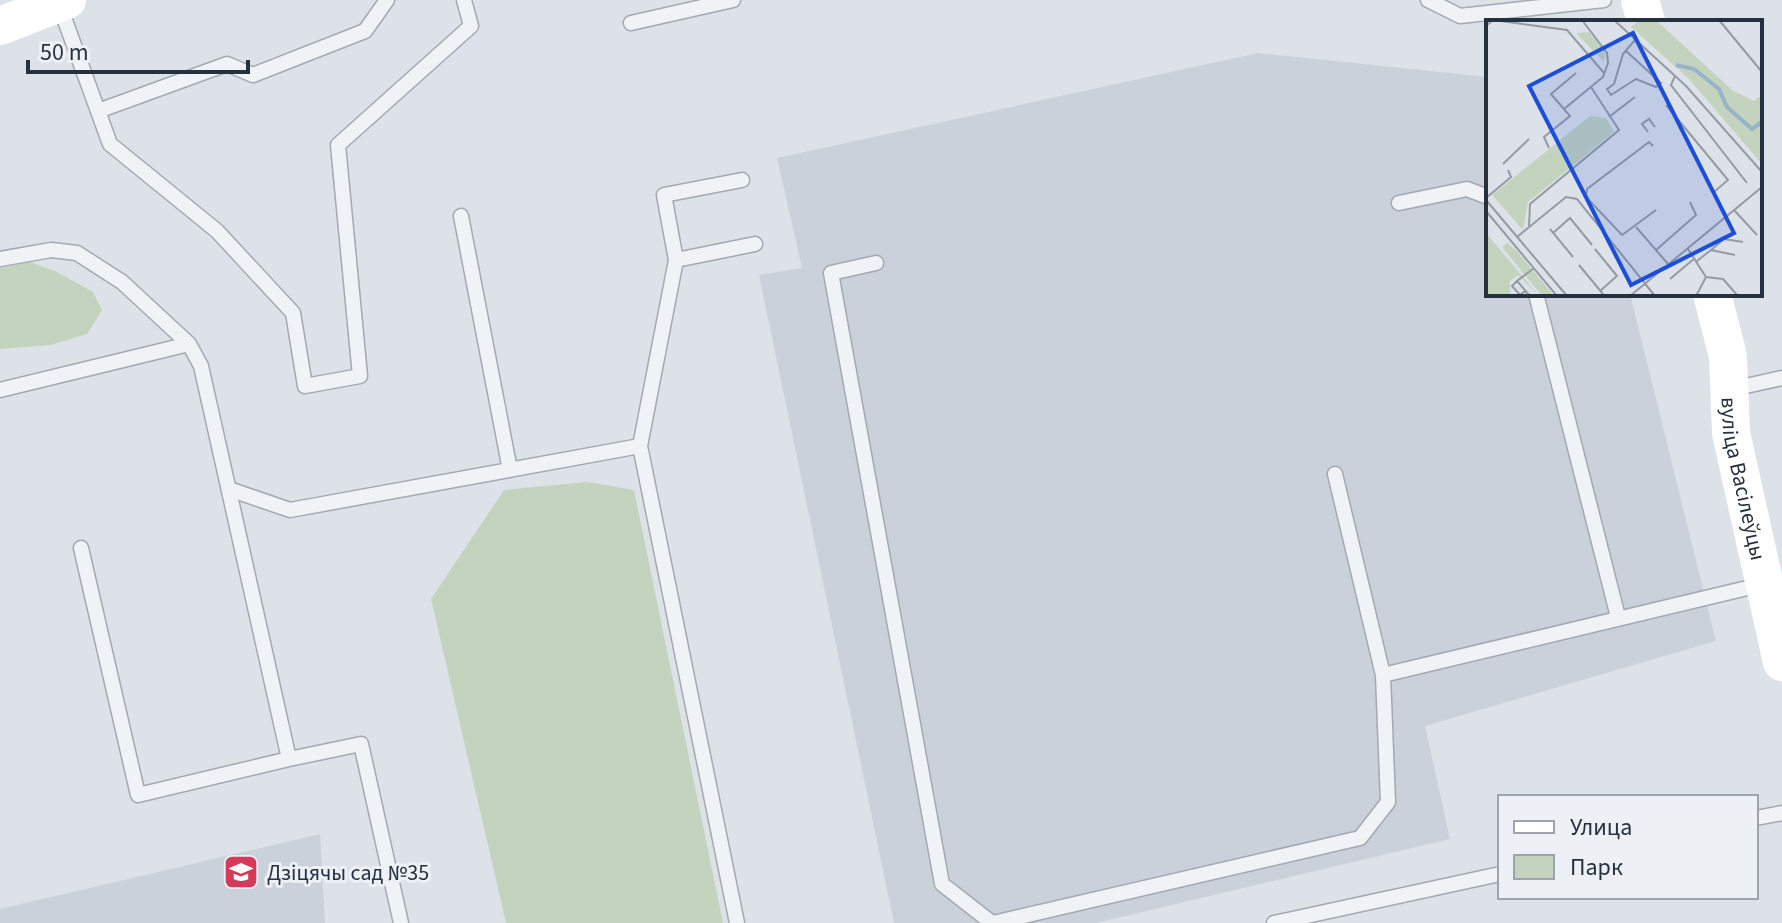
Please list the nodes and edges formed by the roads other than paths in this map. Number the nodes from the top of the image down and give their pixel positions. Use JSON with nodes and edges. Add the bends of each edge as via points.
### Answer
{"nodes":[{"id":1,"x":387,"y":0,"type":"edge"},
{"id":2,"x":464,"y":0,"type":"edge"},
{"id":3,"x":733,"y":0,"type":"edge"},
{"id":4,"x":1428,"y":0,"type":"edge"},
{"id":5,"x":1604,"y":0,"type":"edge"},
{"id":6,"x":1640,"y":0,"type":"edge"},
{"id":7,"x":63,"y":2,"type":"edge"},
{"id":8,"x":1645,"y":20,"type":"edge"},
{"id":9,"x":631,"y":23,"type":"dead end"},
{"id":10,"x":0,"y":26,"type":"edge"},
{"id":11,"x":98,"y":111,"type":"junction"},
{"id":12,"x":742,"y":180,"type":"dead end"},
{"id":13,"x":1486,"y":196,"type":"edge"},
{"id":14,"x":1399,"y":203,"type":"dead end"},
{"id":15,"x":461,"y":216,"type":"dead end"},
{"id":16,"x":755,"y":244,"type":"dead end"},
{"id":17,"x":0,"y":259,"type":"edge"},
{"id":18,"x":676,"y":260,"type":"junction"},
{"id":19,"x":876,"y":263,"type":"dead end"},
{"id":20,"x":1537,"y":296,"type":"edge"},
{"id":21,"x":1713,"y":296,"type":"edge"},
{"id":22,"x":189,"y":344,"type":"junction"},
{"id":23,"x":1782,"y":378,"type":"edge"},
{"id":24,"x":1729,"y":389,"type":"junction"},
{"id":25,"x":0,"y":390,"type":"edge"},
{"id":26,"x":640,"y":446,"type":"junction"},
{"id":27,"x":510,"y":470,"type":"junction"},
{"id":28,"x":1335,"y":474,"type":"dead end"},
{"id":29,"x":229,"y":489,"type":"junction"},
{"id":30,"x":81,"y":548,"type":"dead end"},
{"id":31,"x":1764,"y":584,"type":"junction"},
{"id":32,"x":1618,"y":617,"type":"junction"},
{"id":33,"x":1782,"y":662,"type":"edge"},
{"id":34,"x":1383,"y":675,"type":"junction"},
{"id":35,"x":289,"y":759,"type":"junction"},
{"id":36,"x":1782,"y":813,"type":"edge"},
{"id":37,"x":1758,"y":818,"type":"edge"},
{"id":38,"x":1498,"y":874,"type":"edge"},
{"id":39,"x":401,"y":923,"type":"edge"},
{"id":40,"x":737,"y":923,"type":"edge"},
{"id":41,"x":992,"y":923,"type":"edge"},
{"id":42,"x":1274,"y":923,"type":"edge"}],
"edges":[{"from":1,"to":11,"type":"lane","via":[[365,31],[253,75],[227,64]]},
{"from":2,"to":11,"type":"lane","via":[[471,26],[338,145],[360,376],[305,386],[293,313],[217,231],[110,144]]},
{"from":3,"to":9,"type":"lane"},
{"from":4,"to":5,"type":"lane","via":[[1460,16]]},
{"from":6,"to":8,"type":"street"},
{"from":7,"to":10,"type":"street"},
{"from":7,"to":11,"type":"lane"},
{"from":12,"to":18,"type":"lane","via":[[664,195]]},
{"from":13,"to":14,"type":"lane","via":[[1467,189]]},
{"from":15,"to":27,"type":"lane"},
{"from":16,"to":18,"type":"lane"},
{"from":17,"to":22,"type":"lane","via":[[51,250],[77,253],[122,282]]},
{"from":18,"to":26,"type":"lane"},
{"from":19,"to":41,"type":"lane","via":[[831,273],[942,884]]},
{"from":20,"to":32,"type":"lane"},
{"from":21,"to":24,"type":"street","name":"вуліца Васілеўцы","via":[[1728,356]]},
{"from":22,"to":25,"type":"lane"},
{"from":22,"to":29,"type":"lane","via":[[201,366]]},
{"from":23,"to":24,"type":"lane"},
{"from":24,"to":31,"type":"street","name":"вуліца Васілеўцы","via":[[1731,433]]},
{"from":26,"to":27,"type":"lane"},
{"from":26,"to":40,"type":"lane"},
{"from":27,"to":29,"type":"lane","via":[[290,510]]},
{"from":28,"to":34,"type":"lane"},
{"from":29,"to":35,"type":"lane"},
{"from":30,"to":35,"type":"lane","via":[[138,795]]},
{"from":31,"to":32,"type":"lane"},
{"from":31,"to":33,"type":"street","name":"вуліца Васілеўцы"},
{"from":32,"to":34,"type":"lane"},
{"from":34,"to":41,"type":"lane","via":[[1388,802],[1360,838]]},
{"from":35,"to":39,"type":"lane","via":[[361,744]]},
{"from":36,"to":37,"type":"lane"},
{"from":38,"to":42,"type":"lane"}]}
